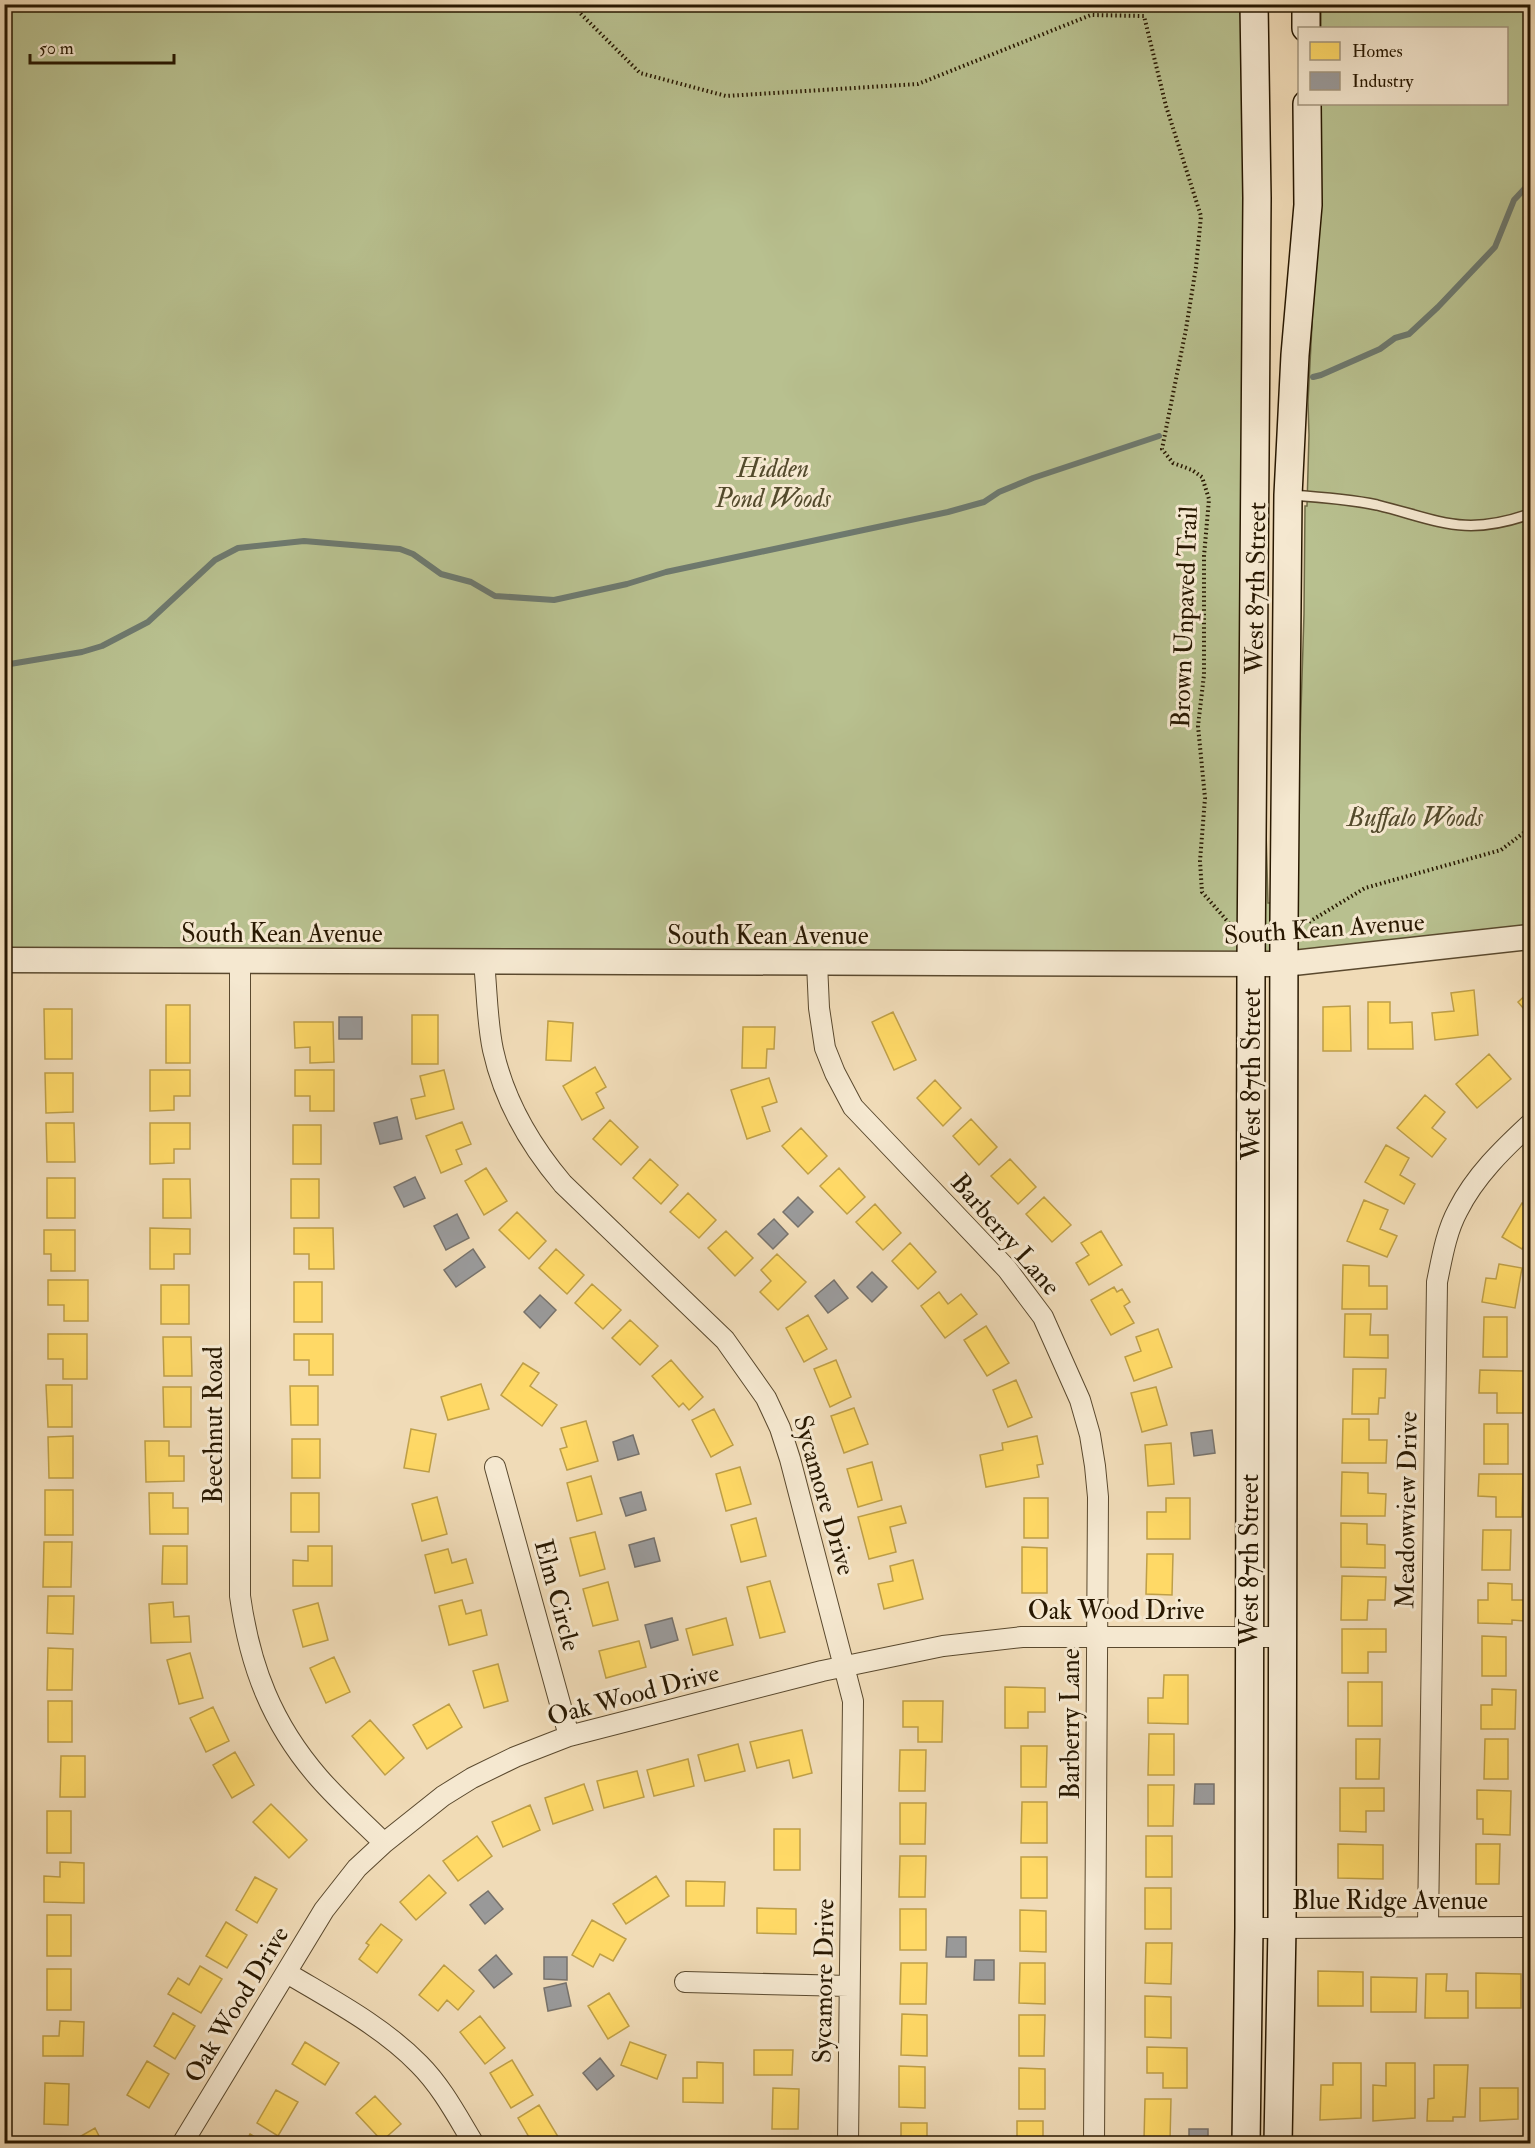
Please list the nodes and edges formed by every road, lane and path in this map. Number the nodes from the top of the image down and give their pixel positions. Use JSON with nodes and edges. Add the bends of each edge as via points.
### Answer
{"nodes":[{"id":1,"x":571,"y":4,"type":"edge"},
{"id":2,"x":1254,"y":4,"type":"edge"},
{"id":3,"x":1306,"y":4,"type":"edge"},
{"id":4,"x":1306,"y":27,"type":"edge"},
{"id":5,"x":1307,"y":105,"type":"edge"},
{"id":6,"x":1288,"y":495,"type":"junction"},
{"id":7,"x":1530,"y":514,"type":"edge"},
{"id":8,"x":1530,"y":828,"type":"edge"},
{"id":9,"x":1309,"y":922,"type":"dead end"},
{"id":10,"x":1229,"y":923,"type":"dead end"},
{"id":11,"x":1530,"y":938,"type":"edge"},
{"id":12,"x":4,"y":960,"type":"edge"},
{"id":13,"x":240,"y":961,"type":"junction"},
{"id":14,"x":484,"y":962,"type":"junction"},
{"id":15,"x":817,"y":963,"type":"junction"},
{"id":16,"x":1284,"y":964,"type":"junction"},
{"id":17,"x":1251,"y":965,"type":"junction"},
{"id":18,"x":1530,"y":1124,"type":"edge"},
{"id":19,"x":495,"y":1467,"type":"dead end"},
{"id":20,"x":1097,"y":1636,"type":"junction"},
{"id":21,"x":1249,"y":1637,"type":"junction"},
{"id":22,"x":1282,"y":1637,"type":"junction"},
{"id":23,"x":846,"y":1667,"type":"junction"},
{"id":24,"x":569,"y":1736,"type":"junction"},
{"id":25,"x":384,"y":1843,"type":"junction"},
{"id":26,"x":1428,"y":1926,"type":"junction"},
{"id":27,"x":1282,"y":1927,"type":"junction"},
{"id":28,"x":1530,"y":1927,"type":"edge"},
{"id":29,"x":1249,"y":1928,"type":"junction"},
{"id":30,"x":287,"y":1973,"type":"junction"},
{"id":31,"x":685,"y":1982,"type":"dead end"},
{"id":32,"x":849,"y":1986,"type":"junction"},
{"id":33,"x":182,"y":2144,"type":"edge"},
{"id":34,"x":474,"y":2144,"type":"edge"},
{"id":35,"x":848,"y":2144,"type":"edge"},
{"id":36,"x":1094,"y":2144,"type":"edge"},
{"id":37,"x":1246,"y":2144,"type":"edge"},
{"id":38,"x":1278,"y":2144,"type":"edge"}],
"edges":[{"from":1,"to":10,"type":"path","name":"Brown Unpaved Trail","via":[[640,73],[726,96],[918,84],[1091,15],[1144,16],[1166,106],[1201,216],[1186,330],[1162,449],[1173,463],[1202,477],[1209,499],[1204,556],[1204,675],[1198,726],[1205,798],[1200,861],[1202,892]]},
{"from":2,"to":17,"type":"main road","name":"West 87th Street","via":[[1257,198]]},
{"from":3,"to":4,"type":"main road"},
{"from":5,"to":6,"type":"main road","name":"West 87th Street","via":[[1308,205]]},
{"from":6,"to":7,"type":"lane","via":[[1356,501],[1464,527],[1498,524]]},
{"from":6,"to":16,"type":"main road","name":"West 87th Street"},
{"from":8,"to":9,"type":"path","via":[[1501,850],[1365,888]]},
{"from":11,"to":16,"type":"street","name":"South Kean Avenue"},
{"from":12,"to":13,"type":"street","name":"South Kean Avenue"},
{"from":13,"to":14,"type":"street","name":"South Kean Avenue"},
{"from":13,"to":25,"type":"street","name":"Beechnut Road","via":[[240,1596],[244,1629],[267,1700],[286,1734],[319,1778]]},
{"from":14,"to":15,"type":"street","name":"South Kean Avenue"},
{"from":14,"to":23,"type":"street","name":"Sycamore Drive","via":[[492,1048],[498,1069],[520,1125],[542,1160],[725,1340],[766,1398],[790,1459]]},
{"from":15,"to":17,"type":"street","name":"South Kean Avenue"},
{"from":15,"to":20,"type":"street","name":"Barberry Lane","via":[[825,1048],[853,1107],[1007,1269],[1043,1317],[1066,1366],[1080,1400],[1095,1466]]},
{"from":16,"to":17,"type":"street","name":"South Kean Avenue"},
{"from":16,"to":22,"type":"main road","name":"West 87th Street"},
{"from":17,"to":21,"type":"main road","name":"West 87th Street"},
{"from":18,"to":26,"type":"street","name":"Meadowview Drive","via":[[1498,1154],[1458,1210],[1437,1282]]},
{"from":19,"to":24,"type":"street","name":"Elm Circle"},
{"from":20,"to":21,"type":"street","name":"Oak Wood Drive"},
{"from":20,"to":23,"type":"street","name":"Oak Wood Drive","via":[[974,1641]]},
{"from":20,"to":36,"type":"street","name":"Barberry Lane"},
{"from":21,"to":22,"type":"street","name":"Oak Wood Drive"},
{"from":21,"to":29,"type":"main road","name":"West 87th Street"},
{"from":22,"to":27,"type":"main road","name":"West 87th Street"},
{"from":23,"to":24,"type":"street","name":"Oak Wood Drive"},
{"from":23,"to":32,"type":"street","name":"Sycamore Drive","via":[[853,1701]]},
{"from":24,"to":25,"type":"street","name":"Oak Wood Drive","via":[[472,1778]]},
{"from":25,"to":30,"type":"street","name":"Oak Wood Drive","via":[[357,1868],[324,1910]]},
{"from":26,"to":27,"type":"street","name":"Blue Ridge Avenue"},
{"from":26,"to":28,"type":"street","name":"Blue Ridge Avenue"},
{"from":27,"to":29,"type":"street","name":"Blue Ridge Avenue"},
{"from":27,"to":38,"type":"main road","name":"West 87th Street"},
{"from":29,"to":37,"type":"main road","name":"West 87th Street"},
{"from":30,"to":33,"type":"street","name":"Oak Wood Drive"},
{"from":30,"to":34,"type":"street","via":[[364,2019],[419,2064],[441,2090]]},
{"from":31,"to":32,"type":"street"},
{"from":32,"to":35,"type":"street","name":"Sycamore Drive"}]}
